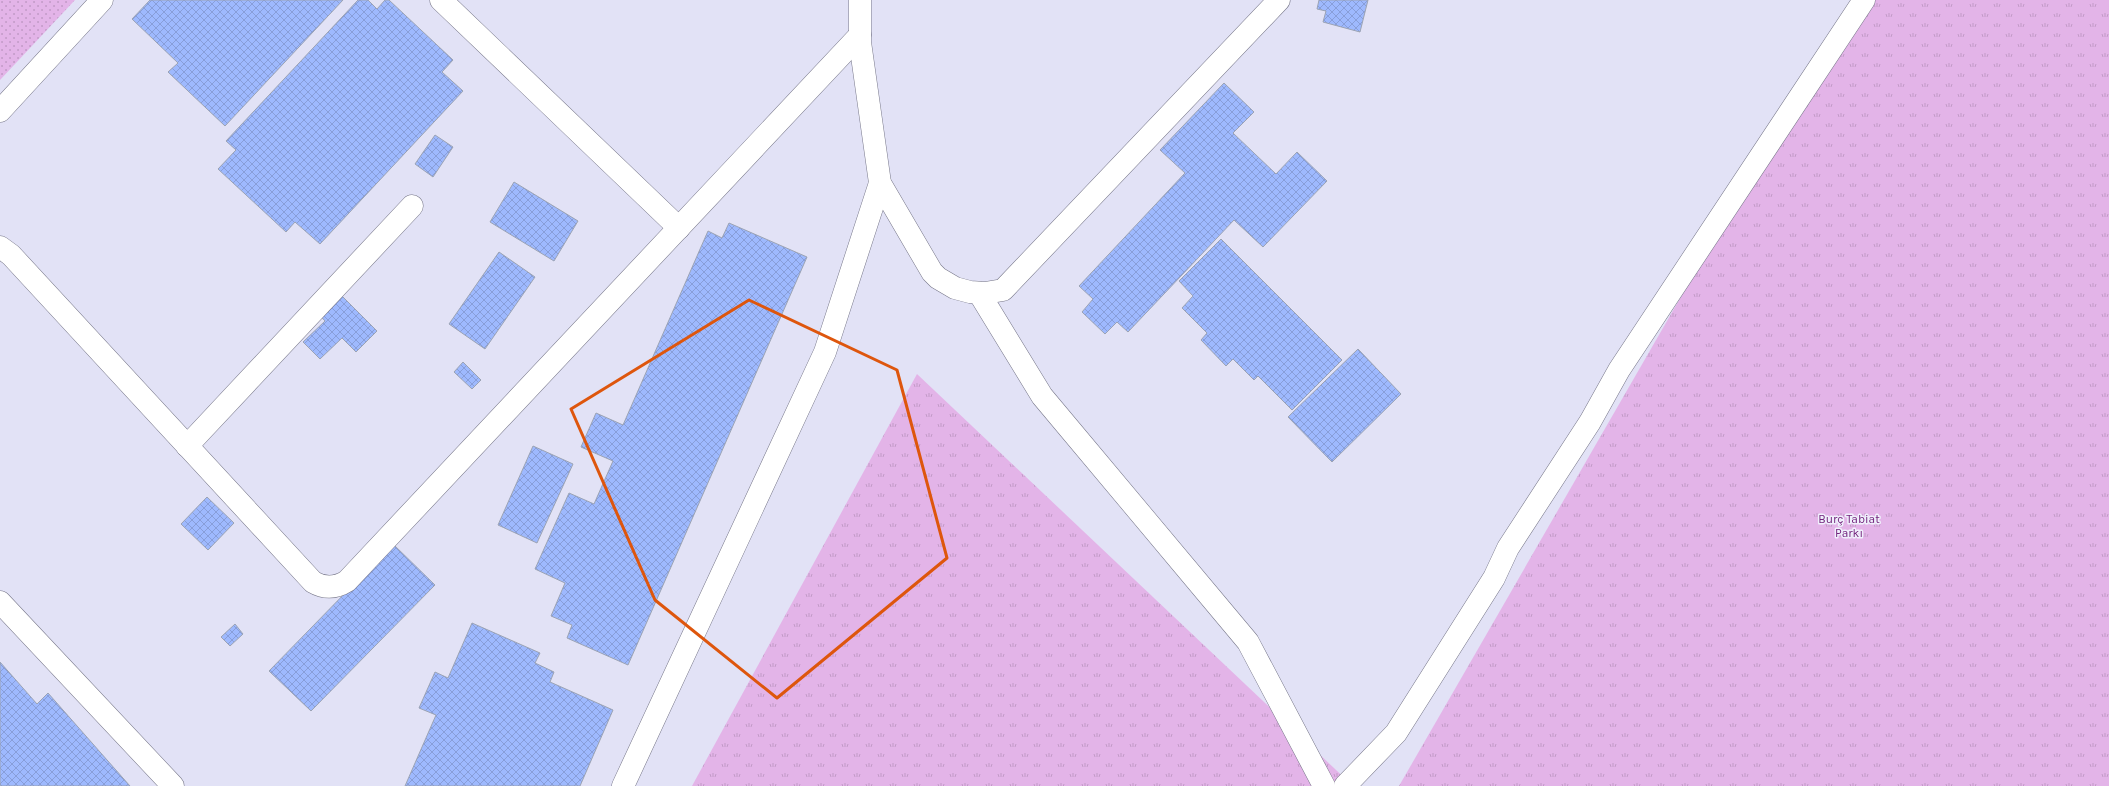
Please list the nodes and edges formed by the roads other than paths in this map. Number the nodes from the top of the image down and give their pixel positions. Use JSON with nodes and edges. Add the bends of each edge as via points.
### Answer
{"nodes":[{"id":1,"x":102,"y":0,"type":"edge"},
{"id":2,"x":441,"y":0,"type":"edge"},
{"id":3,"x":860,"y":0,"type":"edge"},
{"id":4,"x":1279,"y":0,"type":"edge"},
{"id":5,"x":1864,"y":0,"type":"edge"},
{"id":6,"x":860,"y":35,"type":"junction"},
{"id":7,"x":0,"y":111,"type":"edge"},
{"id":8,"x":880,"y":183,"type":"junction"},
{"id":9,"x":412,"y":206,"type":"dead end"},
{"id":10,"x":679,"y":228,"type":"junction"},
{"id":11,"x":0,"y":247,"type":"edge"},
{"id":12,"x":979,"y":293,"type":"junction"},
{"id":13,"x":187,"y":446,"type":"junction"},
{"id":14,"x":0,"y":602,"type":"edge"},
{"id":15,"x":173,"y":786,"type":"edge"},
{"id":16,"x":623,"y":786,"type":"edge"},
{"id":17,"x":1324,"y":786,"type":"edge"},
{"id":18,"x":1345,"y":786,"type":"edge"}],
"edges":[{"from":1,"to":7,"type":"street"},
{"from":2,"to":10,"type":"street"},
{"from":3,"to":6,"type":"street"},
{"from":4,"to":12,"type":"street","via":[[1003,290]]},
{"from":5,"to":18,"type":"street","via":[[1619,370],[1590,422],[1508,548],[1494,578],[1396,733]]},
{"from":6,"to":8,"type":"street"},
{"from":6,"to":10,"type":"street"},
{"from":8,"to":12,"type":"street","via":[[932,272],[955,288]]},
{"from":8,"to":16,"type":"street","via":[[825,352]]},
{"from":9,"to":13,"type":"street"},
{"from":10,"to":13,"type":"street","via":[[343,584],[328,587],[313,582]]},
{"from":11,"to":13,"type":"street","via":[[11,255]]},
{"from":12,"to":17,"type":"street","via":[[1042,396],[1248,642]]},
{"from":14,"to":15,"type":"street"}]}
